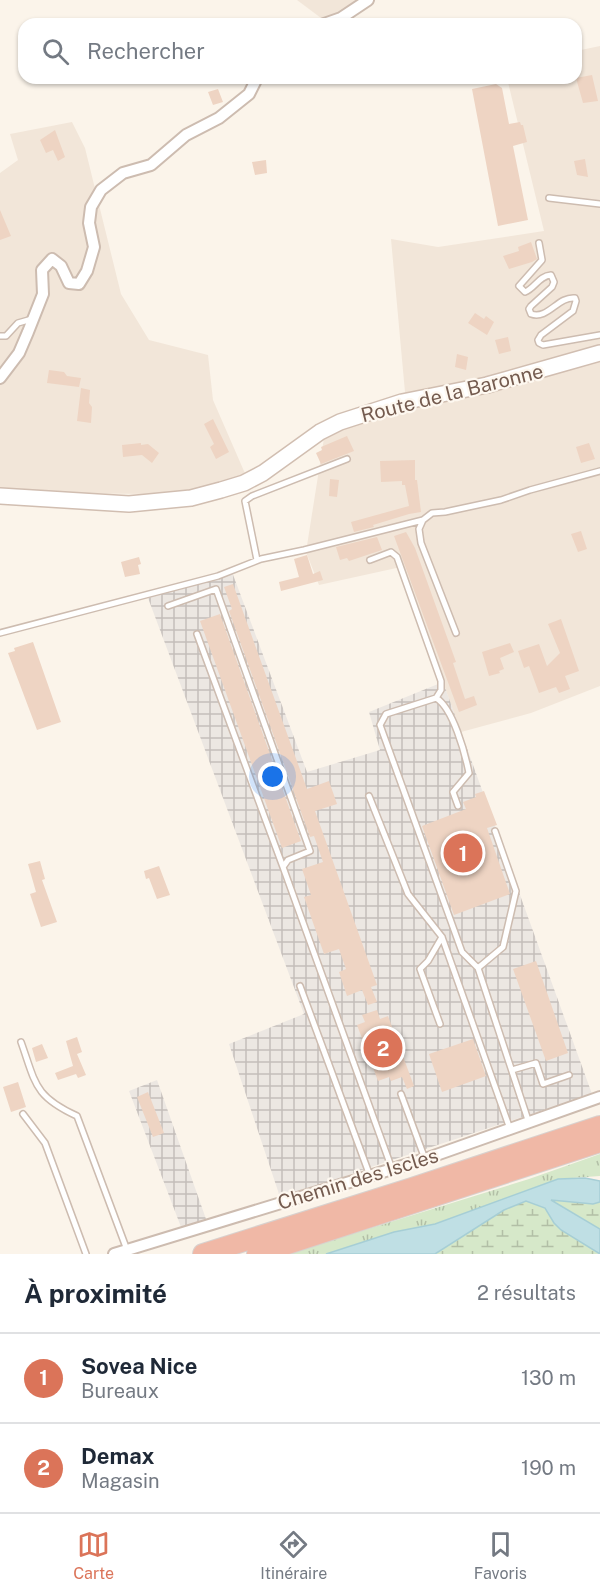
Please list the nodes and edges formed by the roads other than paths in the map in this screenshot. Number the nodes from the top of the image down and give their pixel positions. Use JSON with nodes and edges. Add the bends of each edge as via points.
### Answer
{"nodes":[{"id":1,"x":368,"y":0,"type":"edge"},
{"id":2,"x":341,"y":18,"type":"edge"},
{"id":3,"x":254,"y":84,"type":"edge"},
{"id":4,"x":549,"y":198,"type":"dead end"},
{"id":5,"x":600,"y":204,"type":"edge"},
{"id":6,"x":539,"y":243,"type":"dead end"},
{"id":7,"x":34,"y":318,"type":"junction"},
{"id":8,"x":600,"y":335,"type":"edge"},
{"id":9,"x":0,"y":336,"type":"edge"},
{"id":10,"x":600,"y":353,"type":"edge"},
{"id":11,"x":0,"y":378,"type":"edge"},
{"id":12,"x":347,"y":459,"type":"dead end"},
{"id":13,"x":600,"y":471,"type":"edge"},
{"id":14,"x":0,"y":496,"type":"edge"},
{"id":15,"x":423,"y":520,"type":"junction"},
{"id":16,"x":257,"y":560,"type":"junction"},
{"id":17,"x":370,"y":560,"type":"dead end"},
{"id":18,"x":168,"y":606,"type":"dead end"},
{"id":19,"x":0,"y":633,"type":"edge"},
{"id":20,"x":456,"y":633,"type":"dead end"},
{"id":21,"x":197,"y":634,"type":"dead end"},
{"id":22,"x":436,"y":698,"type":"junction"},
{"id":23,"x":369,"y":796,"type":"dead end"},
{"id":24,"x":458,"y":806,"type":"dead end"},
{"id":25,"x":495,"y":831,"type":"dead end"},
{"id":26,"x":283,"y":867,"type":"junction"},
{"id":27,"x":442,"y":937,"type":"junction"},
{"id":28,"x":478,"y":968,"type":"junction"},
{"id":29,"x":300,"y":986,"type":"dead end"},
{"id":30,"x":440,"y":1024,"type":"dead end"},
{"id":31,"x":21,"y":1042,"type":"dead end"},
{"id":32,"x":512,"y":1071,"type":"junction"},
{"id":33,"x":569,"y":1075,"type":"dead end"},
{"id":34,"x":400,"y":1094,"type":"dead end"},
{"id":35,"x":600,"y":1097,"type":"edge"},
{"id":36,"x":24,"y":1114,"type":"dead end"},
{"id":37,"x":529,"y":1123,"type":"junction"},
{"id":38,"x":600,"y":1125,"type":"edge"},
{"id":39,"x":510,"y":1129,"type":"junction"},
{"id":40,"x":600,"y":1142,"type":"edge"},
{"id":41,"x":425,"y":1159,"type":"junction"},
{"id":42,"x":392,"y":1169,"type":"junction"},
{"id":43,"x":370,"y":1176,"type":"junction"},
{"id":44,"x":127,"y":1250,"type":"junction"},
{"id":45,"x":86,"y":1254,"type":"edge"},
{"id":46,"x":114,"y":1254,"type":"edge"},
{"id":47,"x":203,"y":1254,"type":"edge"},
{"id":48,"x":257,"y":1254,"type":"edge"}],
"edges":[{"from":1,"to":2,"type":"street"},
{"from":3,"to":7,"type":"street","via":[[249,94],[219,118],[186,135],[151,165],[123,173],[101,190],[91,207],[93,248],[87,271],[79,284],[69,283],[61,266],[52,259],[42,270],[43,294]]},
{"from":4,"to":5,"type":"lane"},
{"from":6,"to":8,"type":"lane","via":[[542,260],[519,286],[529,291],[551,275],[554,282],[531,306],[531,314],[540,315],[567,298],[575,298],[576,306],[541,336],[539,343]]},
{"from":7,"to":9,"type":"lane","via":[[18,323],[6,336]]},
{"from":7,"to":11,"type":"street","via":[[19,353]]},
{"from":10,"to":14,"type":"main road","name":"Route de la Baronne","via":[[487,385],[402,402],[340,422],[262,474],[211,493],[129,504]]},
{"from":12,"to":16,"type":"lane","via":[[245,501]]},
{"from":13,"to":15,"type":"lane","via":[[501,500],[432,513]]},
{"from":15,"to":16,"type":"lane"},
{"from":15,"to":20,"type":"lane","via":[[419,529],[421,543]]},
{"from":16,"to":19,"type":"lane","via":[[218,576]]},
{"from":17,"to":22,"type":"lane","via":[[391,552],[397,557],[441,681]]},
{"from":18,"to":26,"type":"lane","via":[[216,588],[310,851],[288,860]]},
{"from":21,"to":26,"type":"lane"},
{"from":22,"to":24,"type":"lane","via":[[450,714],[469,773],[453,792]]},
{"from":22,"to":28,"type":"lane","via":[[386,714],[380,725],[462,952]]},
{"from":23,"to":27,"type":"lane","via":[[408,894]]},
{"from":25,"to":28,"type":"lane","via":[[516,891],[503,947]]},
{"from":26,"to":42,"type":"lane"},
{"from":27,"to":30,"type":"lane","via":[[420,969]]},
{"from":27,"to":39,"type":"lane"},
{"from":28,"to":32,"type":"lane"},
{"from":29,"to":43,"type":"lane"},
{"from":31,"to":44,"type":"lane","via":[[38,1089],[46,1099],[77,1116]]},
{"from":32,"to":33,"type":"lane","via":[[536,1063],[543,1084]]},
{"from":32,"to":37,"type":"lane"},
{"from":34,"to":41,"type":"lane"},
{"from":35,"to":37,"type":"street","name":"Chemin des Iscles"},
{"from":36,"to":45,"type":"lane","via":[[45,1143]]},
{"from":37,"to":39,"type":"street","name":"Chemin des Iscles"},
{"from":38,"to":47,"type":"highway"},
{"from":39,"to":41,"type":"street","name":"Chemin des Iscles"},
{"from":40,"to":48,"type":"highway"},
{"from":41,"to":42,"type":"street","name":"Chemin des Iscles"},
{"from":42,"to":43,"type":"street","name":"Chemin des Iscles"},
{"from":43,"to":44,"type":"street","name":"Chemin des Iscles"},
{"from":44,"to":46,"type":"street","name":"Chemin des Iscles"}]}
